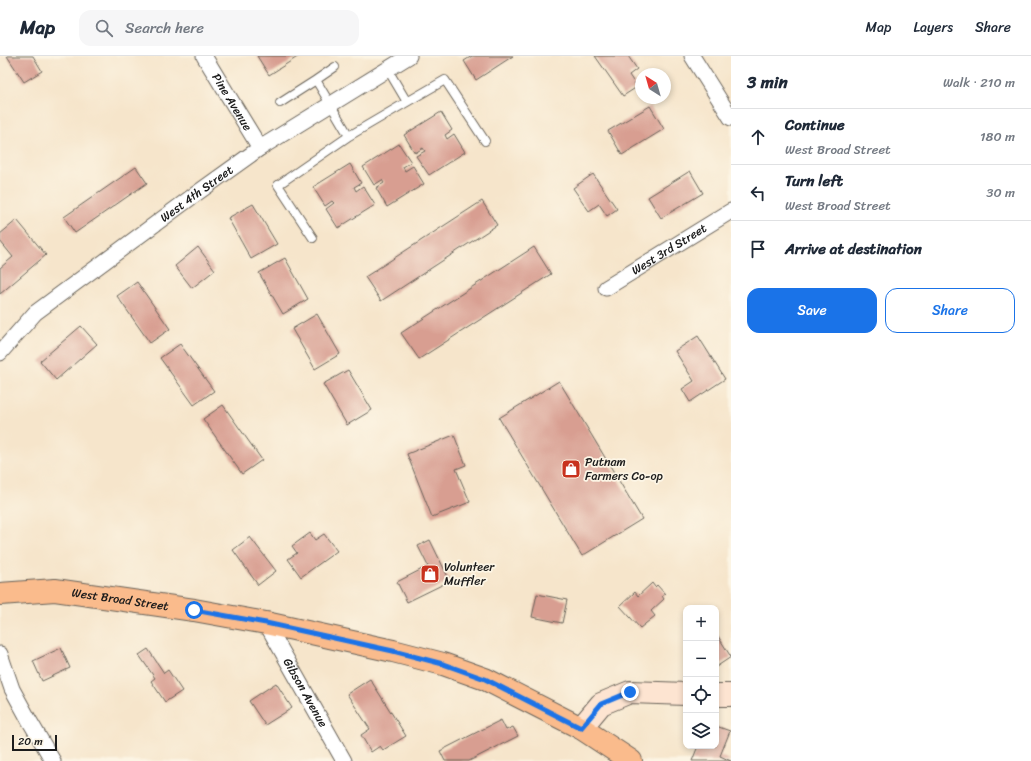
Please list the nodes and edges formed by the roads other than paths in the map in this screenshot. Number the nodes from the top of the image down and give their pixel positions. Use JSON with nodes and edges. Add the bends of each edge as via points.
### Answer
{"nodes":[{"id":1,"x":204,"y":56,"type":"edge"},
{"id":2,"x":409,"y":56,"type":"edge"},
{"id":3,"x":692,"y":56,"type":"edge"},
{"id":4,"x":335,"y":67,"type":"dead end"},
{"id":5,"x":388,"y":70,"type":"junction"},
{"id":6,"x":316,"y":80,"type":"junction"},
{"id":7,"x":407,"y":102,"type":"junction"},
{"id":8,"x":280,"y":103,"type":"dead end"},
{"id":9,"x":330,"y":105,"type":"junction"},
{"id":10,"x":731,"y":118,"type":"edge"},
{"id":11,"x":348,"y":136,"type":"junction"},
{"id":12,"x":485,"y":141,"type":"dead end"},
{"id":13,"x":260,"y":148,"type":"junction"},
{"id":14,"x":731,"y":211,"type":"edge"},
{"id":15,"x":313,"y":238,"type":"dead end"},
{"id":16,"x":606,"y":288,"type":"dead end"},
{"id":17,"x":0,"y":353,"type":"edge"},
{"id":18,"x":0,"y":594,"type":"edge"},
{"id":19,"x":266,"y":623,"type":"junction"},
{"id":20,"x":0,"y":654,"type":"edge"},
{"id":21,"x":683,"y":694,"type":"edge"},
{"id":22,"x":719,"y":695,"type":"edge"},
{"id":23,"x":731,"y":695,"type":"edge"},
{"id":24,"x":581,"y":728,"type":"junction"},
{"id":25,"x":53,"y":761,"type":"edge"},
{"id":26,"x":344,"y":761,"type":"edge"},
{"id":27,"x":631,"y":761,"type":"edge"}],
"edges":[{"from":1,"to":13,"type":"street","name":"Pine Avenue"},
{"from":2,"to":5,"type":"street","name":"West 4th Street"},
{"from":3,"to":10,"type":"street"},
{"from":4,"to":6,"type":"lane"},
{"from":5,"to":7,"type":"lane"},
{"from":5,"to":9,"type":"street","name":"West 4th Street"},
{"from":6,"to":8,"type":"lane"},
{"from":6,"to":9,"type":"lane"},
{"from":7,"to":11,"type":"lane"},
{"from":7,"to":12,"type":"lane","via":[[445,80]]},
{"from":9,"to":11,"type":"lane"},
{"from":9,"to":13,"type":"street","name":"West 4th Street"},
{"from":11,"to":15,"type":"lane","via":[[278,185]]},
{"from":13,"to":17,"type":"street","name":"West 4th Street","via":[[35,313]]},
{"from":14,"to":16,"type":"street","name":"West 3rd Street"},
{"from":18,"to":19,"type":"main road","name":"West Broad Street","via":[[55,590]]},
{"from":19,"to":24,"type":"main road","name":"West Broad Street","via":[[443,664],[485,679]]},
{"from":19,"to":26,"type":"street","name":"Gibson Avenue"},
{"from":20,"to":25,"type":"street","via":[[12,689]]},
{"from":21,"to":24,"type":"street","via":[[630,692],[601,704]]},
{"from":22,"to":23,"type":"street"},
{"from":24,"to":27,"type":"main road","name":"West Broad Street"}]}
